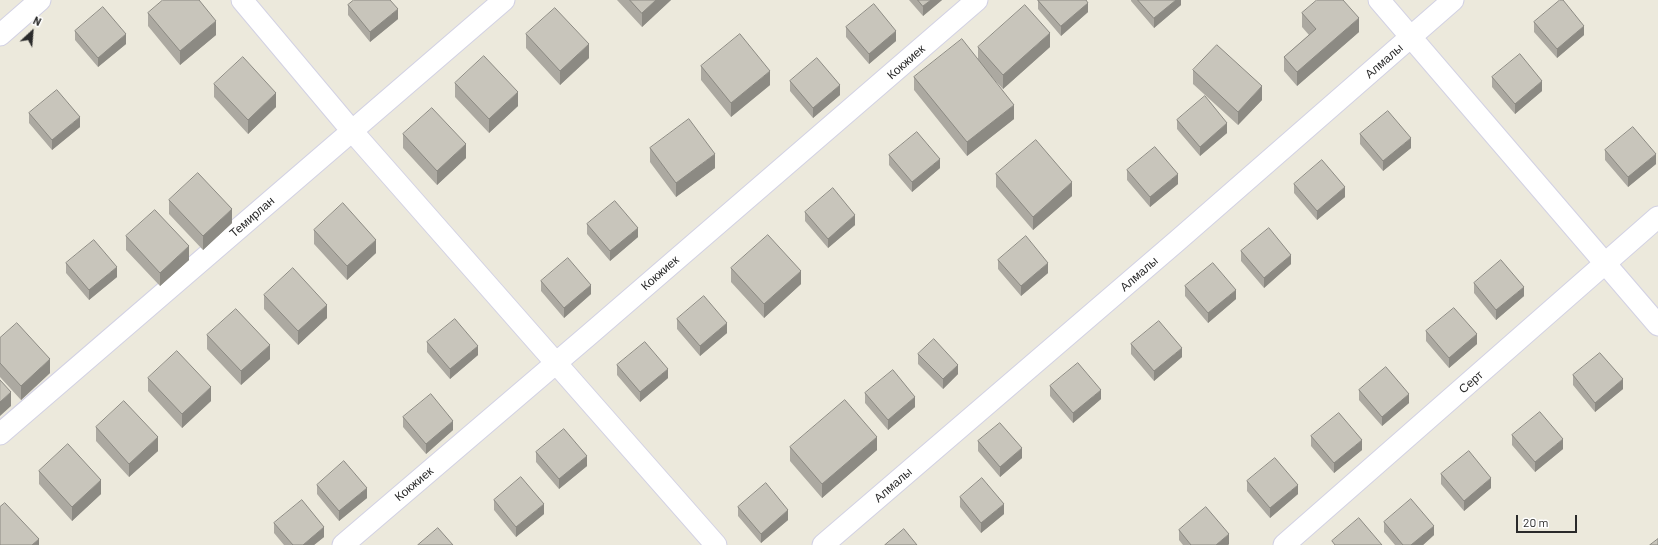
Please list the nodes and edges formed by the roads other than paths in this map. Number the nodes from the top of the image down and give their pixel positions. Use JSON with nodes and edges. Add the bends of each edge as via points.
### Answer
{"nodes":[{"id":1,"x":40,"y":0,"type":"edge"},
{"id":2,"x":242,"y":0,"type":"edge"},
{"id":3,"x":504,"y":0,"type":"edge"},
{"id":4,"x":977,"y":0,"type":"edge"},
{"id":5,"x":1379,"y":0,"type":"edge"},
{"id":6,"x":1453,"y":0,"type":"edge"},
{"id":7,"x":0,"y":35,"type":"edge"},
{"id":8,"x":1411,"y":37,"type":"junction"},
{"id":9,"x":352,"y":131,"type":"junction"},
{"id":10,"x":1658,"y":217,"type":"edge"},
{"id":11,"x":1606,"y":264,"type":"junction"},
{"id":12,"x":1658,"y":325,"type":"edge"},
{"id":13,"x":556,"y":363,"type":"junction"},
{"id":14,"x":0,"y":434,"type":"edge"},
{"id":15,"x":343,"y":545,"type":"edge"},
{"id":16,"x":716,"y":545,"type":"edge"},
{"id":17,"x":823,"y":545,"type":"edge"},
{"id":18,"x":1284,"y":545,"type":"edge"}],
"edges":[{"from":1,"to":7,"type":"street"},
{"from":2,"to":9,"type":"street"},
{"from":3,"to":9,"type":"street","name":"Темирлан"},
{"from":4,"to":13,"type":"street","name":"Кокжиек"},
{"from":5,"to":8,"type":"street"},
{"from":6,"to":8,"type":"street","name":"Алмалы"},
{"from":8,"to":11,"type":"street"},
{"from":8,"to":17,"type":"street","name":"Алмалы"},
{"from":9,"to":13,"type":"street"},
{"from":9,"to":14,"type":"street","name":"Темирлан"},
{"from":10,"to":11,"type":"street","name":"Серт"},
{"from":11,"to":12,"type":"street"},
{"from":11,"to":18,"type":"street","name":"Серт"},
{"from":13,"to":15,"type":"street","name":"Кокжиек"},
{"from":13,"to":16,"type":"street"}]}
